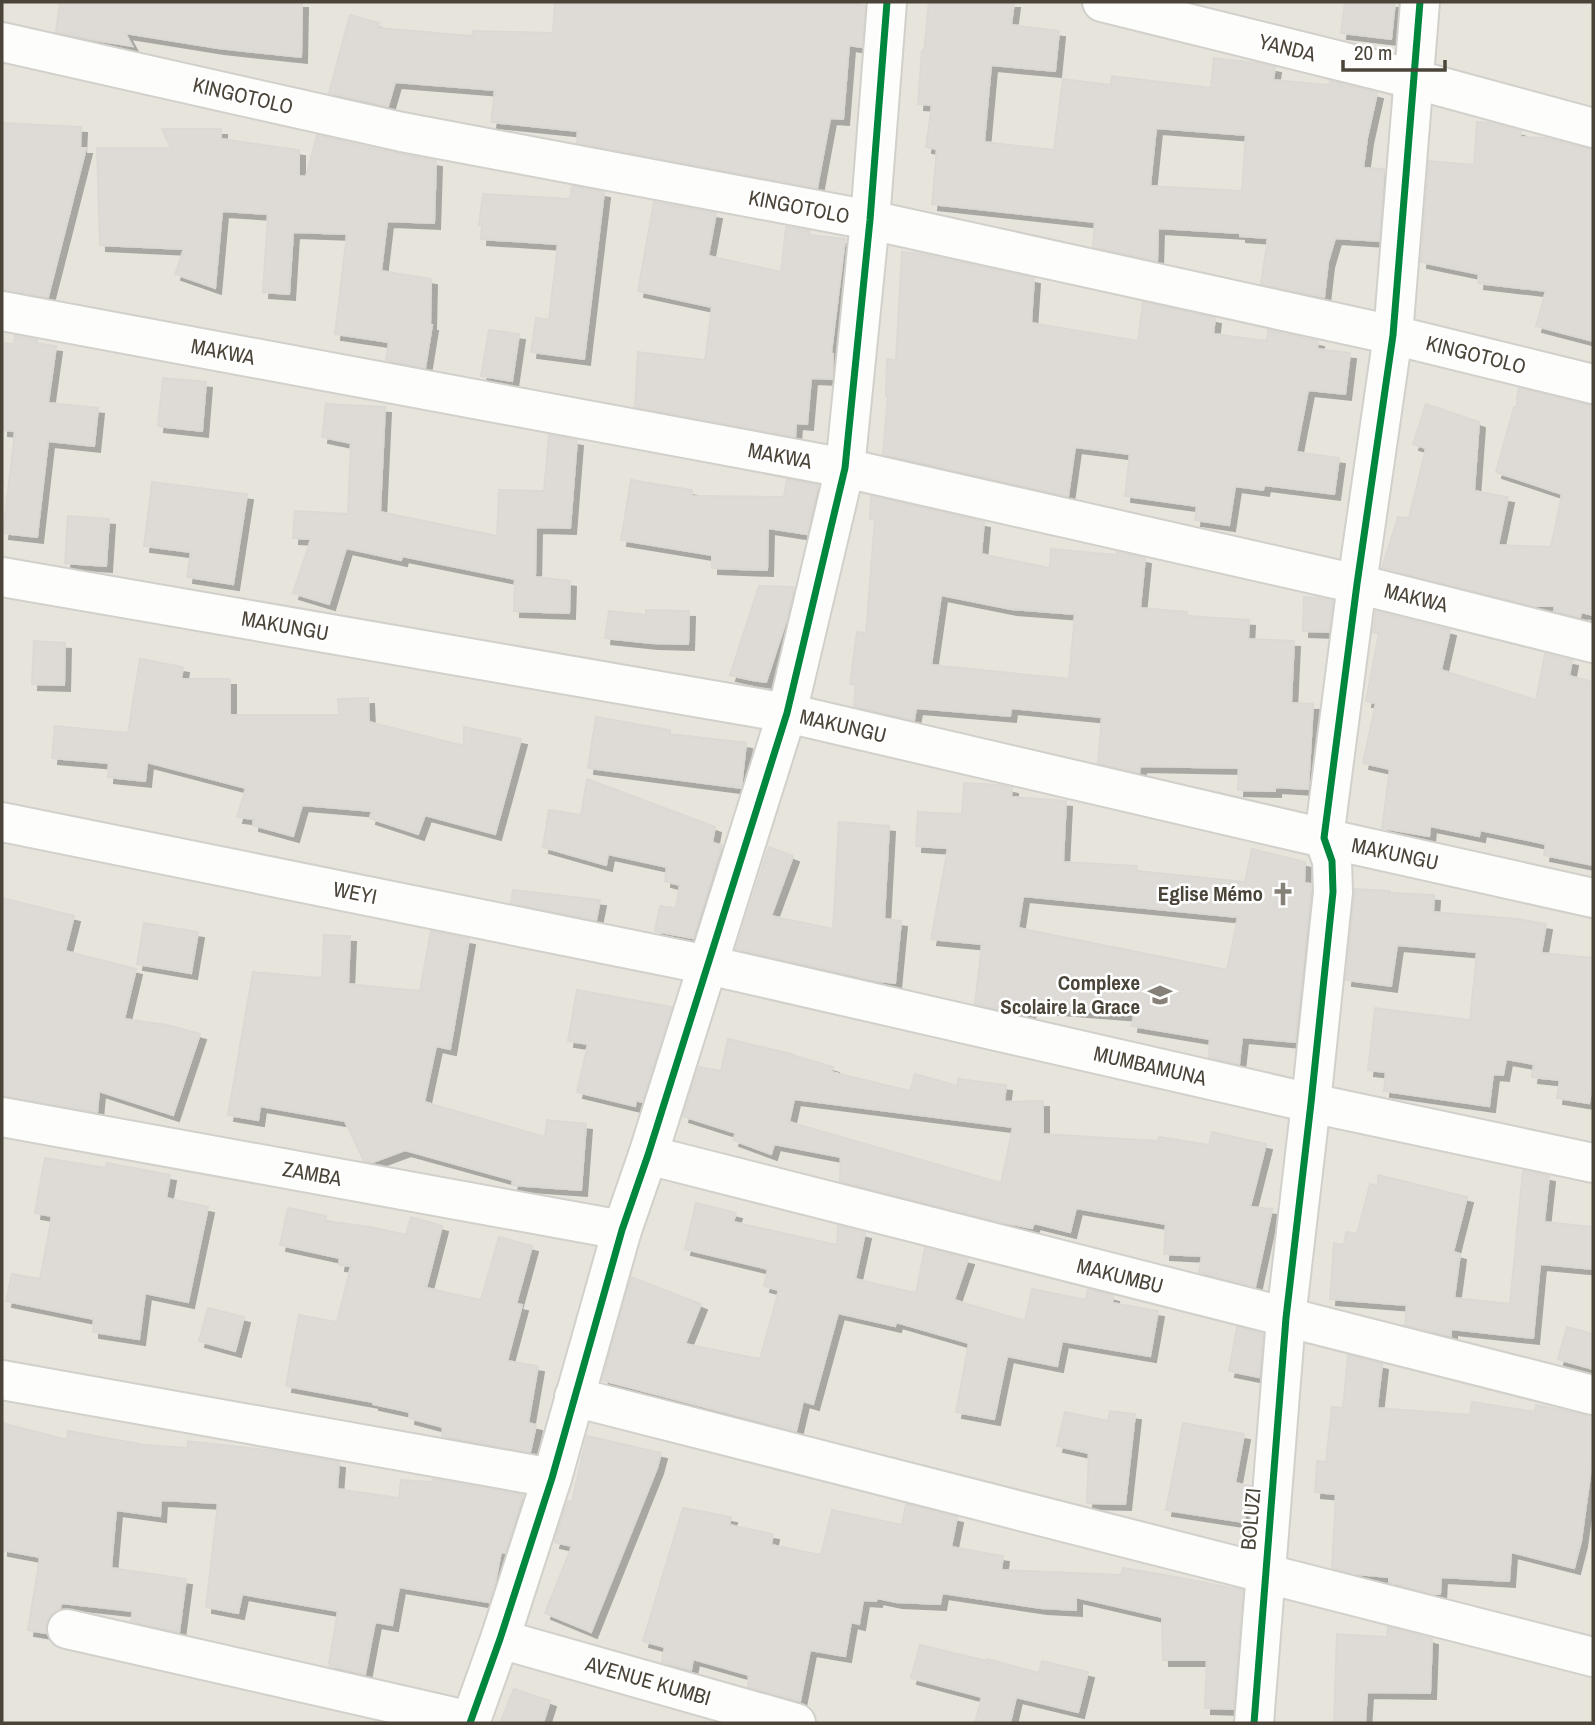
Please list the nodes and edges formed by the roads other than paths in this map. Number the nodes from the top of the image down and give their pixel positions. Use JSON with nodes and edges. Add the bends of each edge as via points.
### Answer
{"nodes":[{"id":1,"x":887,"y":2,"type":"edge"},
{"id":2,"x":1102,"y":2,"type":"edge"},
{"id":3,"x":1420,"y":2,"type":"edge"},
{"id":4,"x":2,"y":42,"type":"edge"},
{"id":5,"x":1413,"y":79,"type":"junction"},
{"id":6,"x":1593,"y":128,"type":"edge"},
{"id":7,"x":870,"y":220,"type":"junction"},
{"id":8,"x":2,"y":311,"type":"edge"},
{"id":9,"x":1394,"y":335,"type":"junction"},
{"id":10,"x":1593,"y":384,"type":"edge"},
{"id":11,"x":845,"y":468,"type":"junction"},
{"id":12,"x":2,"y":577,"type":"edge"},
{"id":13,"x":1357,"y":584,"type":"junction"},
{"id":14,"x":1593,"y":643,"type":"edge"},
{"id":15,"x":787,"y":713,"type":"junction"},
{"id":16,"x":2,"y":822,"type":"edge"},
{"id":17,"x":1324,"y":838,"type":"junction"},
{"id":18,"x":1593,"y":898,"type":"edge"},
{"id":19,"x":708,"y":965,"type":"junction"},
{"id":20,"x":1311,"y":1103,"type":"junction"},
{"id":21,"x":2,"y":1117,"type":"edge"},
{"id":22,"x":648,"y":1155,"type":"junction"},
{"id":23,"x":1593,"y":1163,"type":"edge"},
{"id":24,"x":622,"y":1230,"type":"junction"},
{"id":25,"x":1286,"y":1318,"type":"junction"},
{"id":26,"x":2,"y":1380,"type":"edge"},
{"id":27,"x":1593,"y":1395,"type":"edge"},
{"id":28,"x":574,"y":1397,"type":"junction"},
{"id":29,"x":552,"y":1478,"type":"junction"},
{"id":30,"x":1265,"y":1573,"type":"junction"},
{"id":31,"x":67,"y":1629,"type":"dead end"},
{"id":32,"x":500,"y":1639,"type":"junction"},
{"id":33,"x":1593,"y":1657,"type":"edge"},
{"id":34,"x":471,"y":1722,"type":"edge"},
{"id":35,"x":796,"y":1723,"type":"edge"},
{"id":36,"x":1254,"y":1723,"type":"edge"}],
"edges":[{"from":1,"to":7,"type":"street"},
{"from":2,"to":5,"type":"street","name":"YANDA"},
{"from":3,"to":5,"type":"street"},
{"from":4,"to":7,"type":"street","name":"KINGOTOLO","via":[[402,132]]},
{"from":5,"to":6,"type":"street","name":"YANDA"},
{"from":5,"to":9,"type":"street"},
{"from":7,"to":9,"type":"street","name":"KINGOTOLO"},
{"from":7,"to":11,"type":"street"},
{"from":8,"to":11,"type":"street","name":"MAKWA"},
{"from":9,"to":10,"type":"street","name":"KINGOTOLO"},
{"from":9,"to":13,"type":"street"},
{"from":11,"to":13,"type":"street","name":"MAKWA"},
{"from":11,"to":15,"type":"street"},
{"from":12,"to":15,"type":"street","name":"MAKUNGU"},
{"from":13,"to":14,"type":"street","name":"MAKWA"},
{"from":13,"to":17,"type":"street"},
{"from":15,"to":17,"type":"street","name":"MAKUNGU"},
{"from":15,"to":19,"type":"street"},
{"from":16,"to":19,"type":"street","name":"WEYI"},
{"from":17,"to":18,"type":"street","name":"MAKUNGU"},
{"from":17,"to":20,"type":"street","name":"BOLUZI","via":[[1332,861],[1333,892]]},
{"from":19,"to":20,"type":"street","name":"MUMBAMUNA"},
{"from":19,"to":22,"type":"street"},
{"from":20,"to":23,"type":"street","name":"MUMBAMUNA"},
{"from":20,"to":25,"type":"street","name":"BOLUZI"},
{"from":21,"to":24,"type":"street","name":"ZAMBA"},
{"from":22,"to":24,"type":"street"},
{"from":22,"to":25,"type":"street","name":"MAKUMBU"},
{"from":24,"to":28,"type":"street"},
{"from":25,"to":27,"type":"street","name":"MAKUMBU"},
{"from":25,"to":30,"type":"street","name":"BOLUZI"},
{"from":26,"to":29,"type":"street"},
{"from":28,"to":29,"type":"street"},
{"from":28,"to":30,"type":"street"},
{"from":29,"to":32,"type":"street"},
{"from":30,"to":33,"type":"street"},
{"from":30,"to":36,"type":"street","name":"BOLUZI"},
{"from":31,"to":34,"type":"street"},
{"from":32,"to":34,"type":"street"},
{"from":32,"to":35,"type":"street","name":"AVENUE KUMBI"}]}
